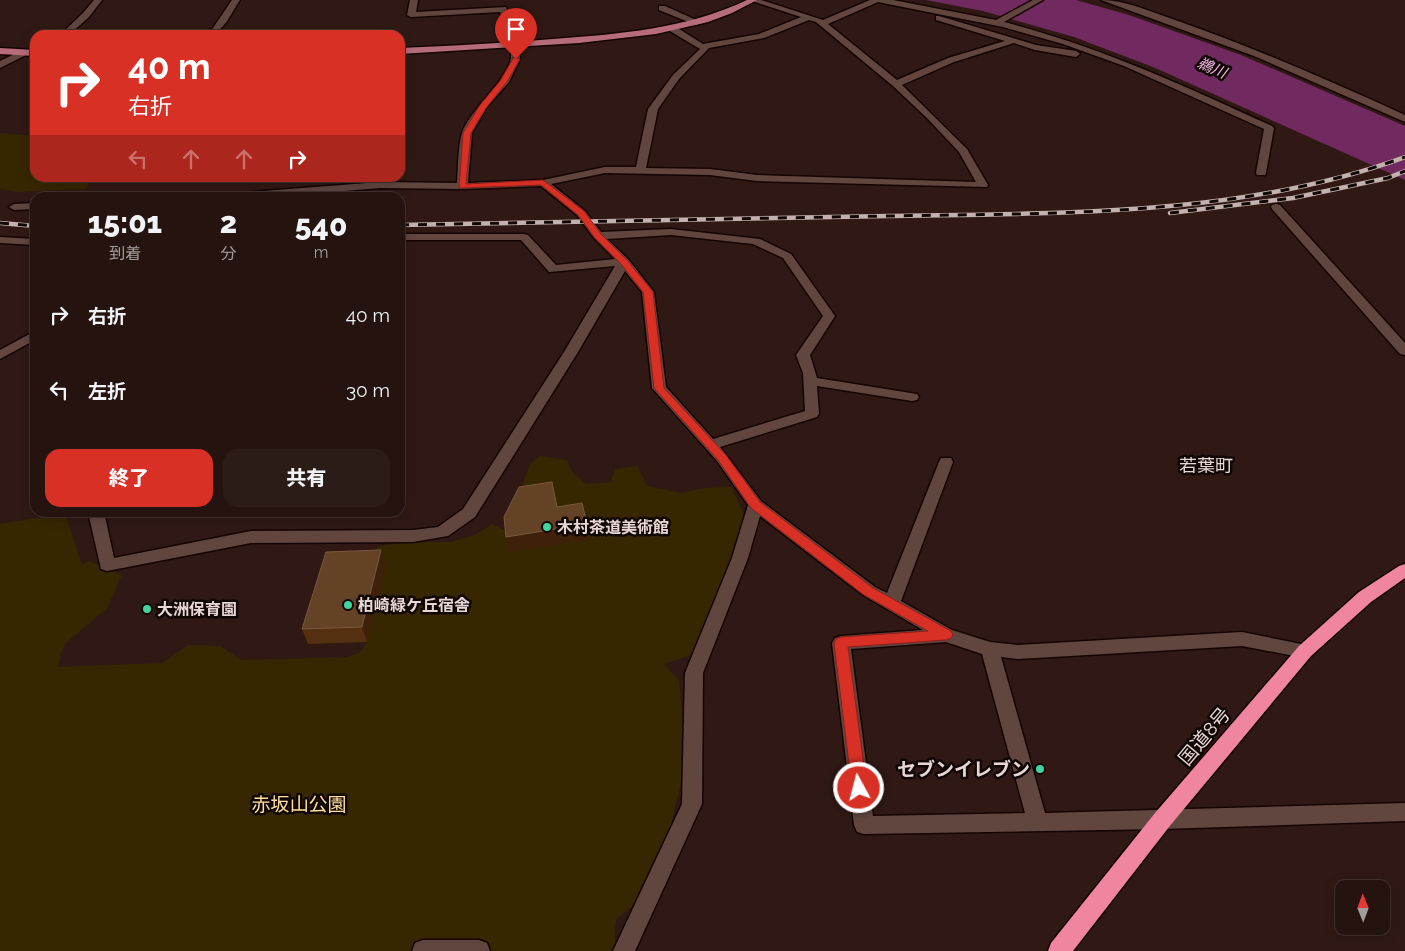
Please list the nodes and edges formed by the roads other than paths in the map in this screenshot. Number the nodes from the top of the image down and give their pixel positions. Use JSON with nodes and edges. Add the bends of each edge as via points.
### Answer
{"nodes":[{"id":1,"x":98,"y":0,"type":"edge"},
{"id":2,"x":236,"y":0,"type":"edge"},
{"id":3,"x":414,"y":0,"type":"edge"},
{"id":4,"x":753,"y":0,"type":"edge"},
{"id":5,"x":878,"y":0,"type":"edge"},
{"id":6,"x":1038,"y":0,"type":"edge"},
{"id":7,"x":1105,"y":0,"type":"edge"},
{"id":8,"x":662,"y":8,"type":"dead end"},
{"id":9,"x":809,"y":17,"type":"junction"},
{"id":10,"x":999,"y":22,"type":"junction"},
{"id":11,"x":698,"y":23,"type":"junction"},
{"id":12,"x":822,"y":23,"type":"junction"},
{"id":13,"x":673,"y":29,"type":"junction"},
{"id":14,"x":70,"y":30,"type":"edge"},
{"id":15,"x":216,"y":30,"type":"edge"},
{"id":16,"x":1012,"y":41,"type":"junction"},
{"id":17,"x":515,"y":45,"type":"junction"},
{"id":18,"x":702,"y":47,"type":"junction"},
{"id":19,"x":405,"y":50,"type":"edge"},
{"id":20,"x":0,"y":51,"type":"edge"},
{"id":21,"x":23,"y":53,"type":"junction"},
{"id":22,"x":30,"y":53,"type":"edge"},
{"id":23,"x":1107,"y":57,"type":"junction"},
{"id":24,"x":0,"y":65,"type":"edge"},
{"id":25,"x":896,"y":84,"type":"junction"},
{"id":26,"x":1405,"y":119,"type":"edge"},
{"id":27,"x":640,"y":171,"type":"junction"},
{"id":28,"x":1261,"y":173,"type":"dead end"},
{"id":29,"x":543,"y":183,"type":"junction"},
{"id":30,"x":462,"y":186,"type":"junction"},
{"id":31,"x":291,"y":192,"type":"edge"},
{"id":32,"x":14,"y":206,"type":"dead end"},
{"id":33,"x":30,"y":206,"type":"edge"},
{"id":34,"x":1276,"y":207,"type":"dead end"},
{"id":35,"x":598,"y":236,"type":"junction"},
{"id":36,"x":405,"y":237,"type":"edge"},
{"id":37,"x":0,"y":240,"type":"edge"},
{"id":38,"x":30,"y":242,"type":"edge"},
{"id":39,"x":624,"y":262,"type":"junction"},
{"id":40,"x":30,"y":338,"type":"edge"},
{"id":41,"x":1405,"y":351,"type":"edge"},
{"id":42,"x":0,"y":355,"type":"edge"},
{"id":43,"x":811,"y":381,"type":"junction"},
{"id":44,"x":912,"y":397,"type":"dead end"},
{"id":45,"x":710,"y":445,"type":"junction"},
{"id":46,"x":946,"y":462,"type":"dead end"},
{"id":47,"x":756,"y":505,"type":"junction"},
{"id":48,"x":97,"y":517,"type":"edge"},
{"id":49,"x":1405,"y":570,"type":"edge"},
{"id":50,"x":891,"y":604,"type":"junction"},
{"id":51,"x":946,"y":635,"type":"junction"},
{"id":52,"x":990,"y":649,"type":"junction"},
{"id":53,"x":1305,"y":651,"type":"junction"},
{"id":54,"x":1405,"y":812,"type":"edge"},
{"id":55,"x":1162,"y":820,"type":"junction"},
{"id":56,"x":1038,"y":822,"type":"junction"},
{"id":57,"x":422,"y":951,"type":"edge"},
{"id":58,"x":479,"y":951,"type":"edge"},
{"id":59,"x":624,"y":951,"type":"edge"},
{"id":60,"x":1059,"y":951,"type":"edge"}],
"edges":[{"from":1,"to":14,"type":"street"},
{"from":2,"to":15,"type":"street"},
{"from":3,"to":17,"type":"street","via":[[411,15],[504,9]]},
{"from":4,"to":9,"type":"street"},
{"from":4,"to":11,"type":"main road"},
{"from":5,"to":10,"type":"street"},
{"from":5,"to":12,"type":"street"},
{"from":5,"to":16,"type":"street"},
{"from":6,"to":10,"type":"street"},
{"from":7,"to":26,"type":"street","via":[[1244,48]]},
{"from":8,"to":11,"type":"street"},
{"from":9,"to":12,"type":"street"},
{"from":9,"to":18,"type":"street","via":[[761,36]]},
{"from":10,"to":23,"type":"street"},
{"from":11,"to":13,"type":"main road"},
{"from":12,"to":25,"type":"street"},
{"from":13,"to":17,"type":"main road","via":[[609,38]]},
{"from":13,"to":18,"type":"street"},
{"from":16,"to":23,"type":"street"},
{"from":16,"to":25,"type":"street","via":[[951,60]]},
{"from":17,"to":19,"type":"main road"},
{"from":17,"to":30,"type":"street","via":[[516,59],[504,82],[482,107],[467,133]]},
{"from":18,"to":27,"type":"street","via":[[705,49],[676,77],[653,109]]},
{"from":20,"to":21,"type":"main road"},
{"from":21,"to":22,"type":"main road"},
{"from":21,"to":24,"type":"street"},
{"from":23,"to":28,"type":"street","via":[[1269,128]]},
{"from":25,"to":27,"type":"street","via":[[963,151],[983,185]]},
{"from":27,"to":29,"type":"street","via":[[605,170]]},
{"from":29,"to":30,"type":"street"},
{"from":29,"to":35,"type":"street","via":[[581,213]]},
{"from":30,"to":31,"type":"street","via":[[380,185]]},
{"from":32,"to":33,"type":"street"},
{"from":34,"to":41,"type":"street"},
{"from":35,"to":39,"type":"street"},
{"from":35,"to":43,"type":"street","via":[[671,232],[756,241],[787,256],[828,316],[802,355]]},
{"from":36,"to":39,"type":"street","via":[[524,238],[553,269]]},
{"from":37,"to":38,"type":"street"},
{"from":39,"to":45,"type":"street","via":[[648,292],[659,388]]},
{"from":39,"to":48,"type":"street","via":[[469,513],[442,532],[413,536],[251,537],[107,566]]},
{"from":40,"to":42,"type":"street"},
{"from":43,"to":44,"type":"street"},
{"from":43,"to":45,"type":"street","via":[[812,414]]},
{"from":45,"to":47,"type":"street"},
{"from":46,"to":50,"type":"street"},
{"from":47,"to":50,"type":"street","via":[[869,591]]},
{"from":47,"to":59,"type":"street","via":[[740,558],[694,673],[692,804]]},
{"from":49,"to":53,"type":"highway","name":"国道8号","via":[[1366,597]]},
{"from":50,"to":51,"type":"street"},
{"from":51,"to":52,"type":"street"},
{"from":51,"to":56,"type":"street","via":[[841,643],[864,824]]},
{"from":52,"to":53,"type":"street","via":[[1018,652],[1242,639]]},
{"from":52,"to":56,"type":"street"},
{"from":53,"to":55,"type":"highway","name":"国道8号"},
{"from":54,"to":55,"type":"street"},
{"from":55,"to":56,"type":"street"},
{"from":55,"to":60,"type":"highway","name":"国道8号"},
{"from":57,"to":58,"type":"street"}]}
